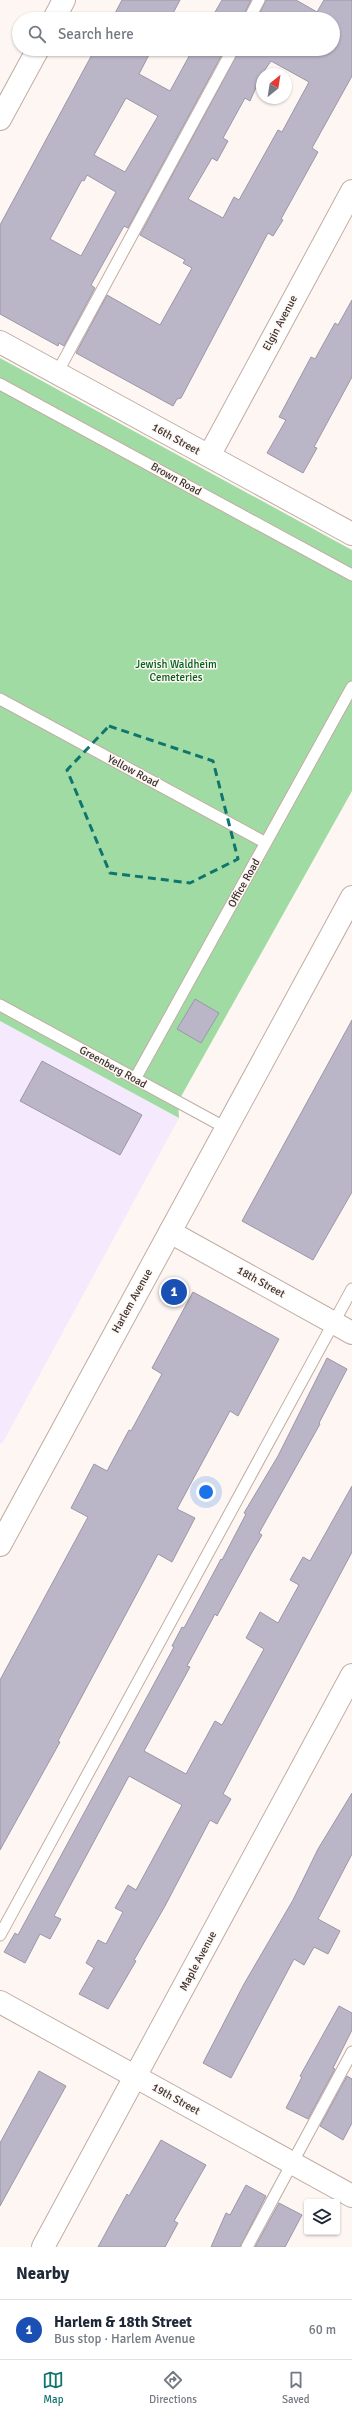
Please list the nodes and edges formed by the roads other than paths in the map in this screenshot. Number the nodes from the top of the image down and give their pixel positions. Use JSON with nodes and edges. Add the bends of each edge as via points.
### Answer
{"nodes":[{"id":1,"x":64,"y":0,"type":"edge"},
{"id":2,"x":259,"y":0,"type":"edge"},
{"id":3,"x":58,"y":12,"type":"edge"},
{"id":4,"x":253,"y":12,"type":"edge"},
{"id":5,"x":34,"y":56,"type":"edge"},
{"id":6,"x":229,"y":56,"type":"edge"},
{"id":7,"x":0,"y":119,"type":"edge"},
{"id":8,"x":352,"y":190,"type":"edge"},
{"id":9,"x":0,"y":342,"type":"edge"},
{"id":10,"x":56,"y":373,"type":"junction"},
{"id":11,"x":0,"y":384,"type":"edge"},
{"id":12,"x":209,"y":456,"type":"junction"},
{"id":13,"x":352,"y":534,"type":"edge"},
{"id":14,"x":352,"y":575,"type":"edge"},
{"id":15,"x":352,"y":687,"type":"edge"},
{"id":16,"x":0,"y":699,"type":"edge"},
{"id":17,"x":266,"y":843,"type":"junction"},
{"id":18,"x":352,"y":897,"type":"edge"},
{"id":19,"x":0,"y":1005,"type":"edge"},
{"id":20,"x":135,"y":1080,"type":"junction"},
{"id":21,"x":226,"y":1128,"type":"junction"},
{"id":22,"x":170,"y":1232,"type":"junction"},
{"id":23,"x":352,"y":1289,"type":"edge"},
{"id":24,"x":343,"y":1328,"type":"edge"},
{"id":25,"x":0,"y":1544,"type":"edge"},
{"id":26,"x":352,"y":1675,"type":"edge"},
{"id":27,"x":0,"y":1935,"type":"edge"},
{"id":28,"x":0,"y":2002,"type":"edge"},
{"id":29,"x":352,"y":2052,"type":"edge"},
{"id":30,"x":135,"y":2076,"type":"junction"},
{"id":31,"x":292,"y":2163,"type":"junction"},
{"id":32,"x":352,"y":2196,"type":"edge"},
{"id":33,"x":43,"y":2247,"type":"edge"},
{"id":34,"x":247,"y":2247,"type":"edge"}],
"edges":[{"from":1,"to":3,"type":"street"},
{"from":2,"to":4,"type":"lane"},
{"from":5,"to":7,"type":"street"},
{"from":6,"to":10,"type":"lane"},
{"from":8,"to":12,"type":"street","name":"Elgin Avenue"},
{"from":9,"to":10,"type":"street","name":"16th Street"},
{"from":10,"to":12,"type":"street","name":"16th Street"},
{"from":11,"to":14,"type":"lane","name":"Brown Road"},
{"from":12,"to":13,"type":"street","name":"16th Street"},
{"from":15,"to":17,"type":"lane","name":"Office Road"},
{"from":16,"to":17,"type":"lane","name":"Yellow Road"},
{"from":17,"to":20,"type":"lane","name":"Office Road"},
{"from":18,"to":21,"type":"street","name":"Harlem Avenue"},
{"from":19,"to":20,"type":"lane","name":"Greenberg Road"},
{"from":20,"to":21,"type":"lane","name":"Greenberg Road"},
{"from":21,"to":22,"type":"street","name":"Harlem Avenue"},
{"from":22,"to":24,"type":"street","name":"18th Street"},
{"from":22,"to":25,"type":"street","name":"Harlem Avenue"},
{"from":23,"to":24,"type":"lane"},
{"from":24,"to":27,"type":"lane"},
{"from":26,"to":30,"type":"street","name":"Maple Avenue"},
{"from":28,"to":30,"type":"street","name":"19th Street"},
{"from":29,"to":31,"type":"lane"},
{"from":30,"to":31,"type":"street","name":"19th Street"},
{"from":30,"to":33,"type":"street","name":"Maple Avenue"},
{"from":31,"to":32,"type":"street","name":"19th Street"},
{"from":31,"to":34,"type":"lane"}]}
